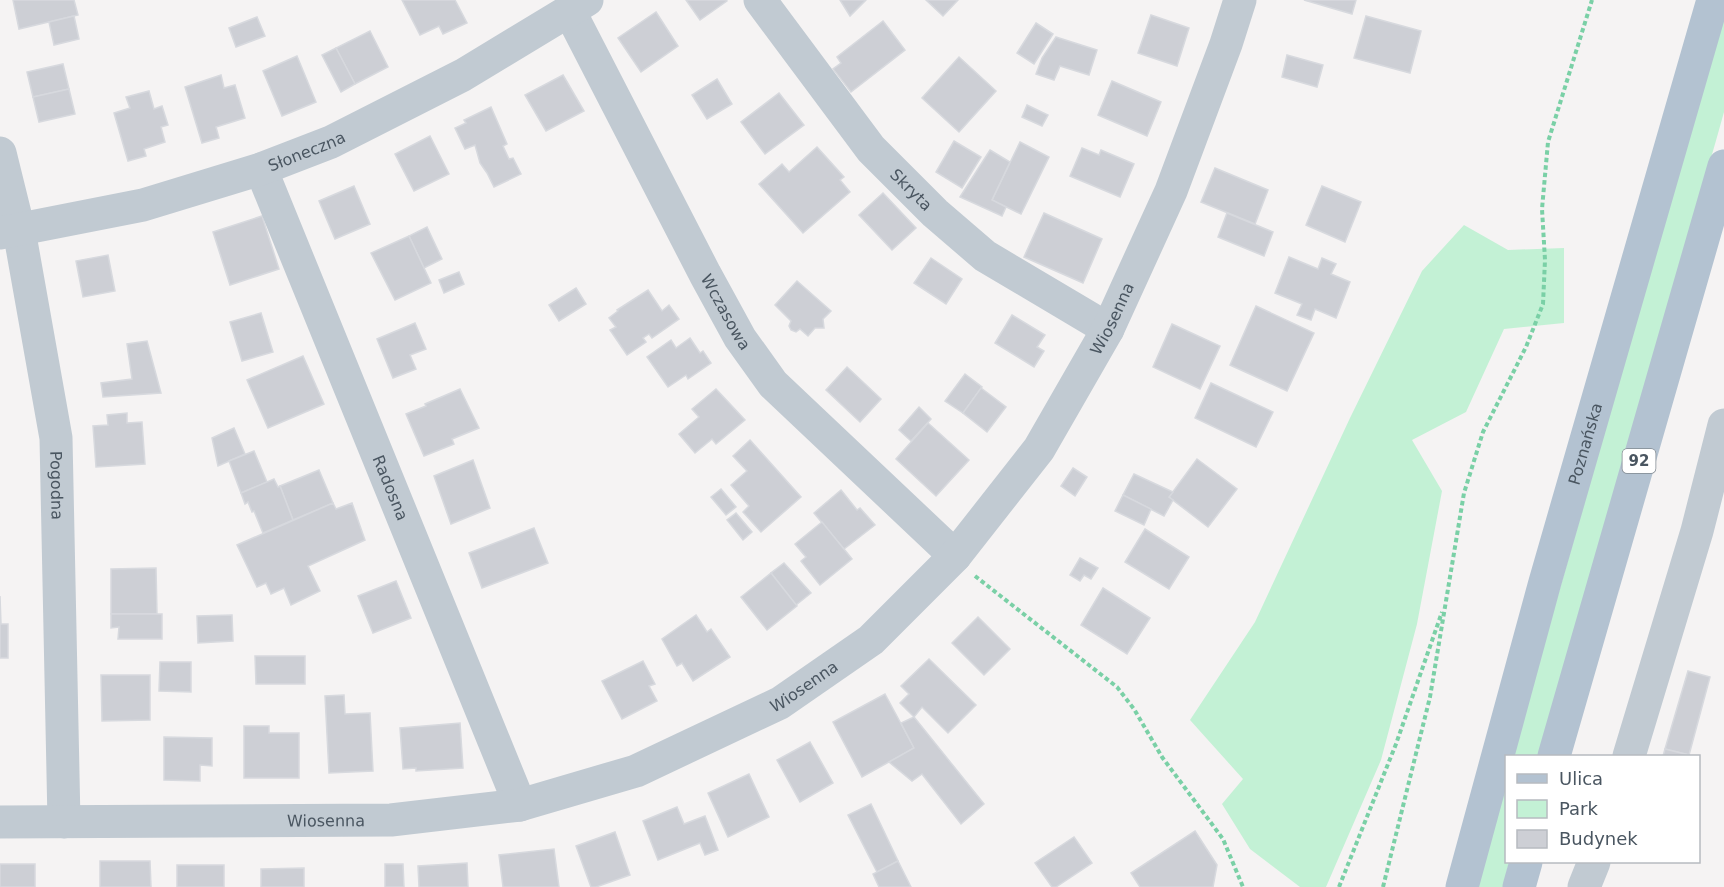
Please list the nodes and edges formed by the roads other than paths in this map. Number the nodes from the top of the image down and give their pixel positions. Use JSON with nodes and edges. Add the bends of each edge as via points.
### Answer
{"nodes":[{"id":1,"x":760,"y":0,"type":"edge"},
{"id":2,"x":1240,"y":0,"type":"edge"},
{"id":3,"x":1713,"y":0,"type":"edge"},
{"id":4,"x":579,"y":6,"type":"edge"},
{"id":5,"x":0,"y":153,"type":"edge"},
{"id":6,"x":1724,"y":166,"type":"edge"},
{"id":7,"x":261,"y":169,"type":"junction"},
{"id":8,"x":9,"y":232,"type":"edge"},
{"id":9,"x":1108,"y":329,"type":"junction"},
{"id":10,"x":1724,"y":425,"type":"edge"},
{"id":11,"x":962,"y":563,"type":"junction"},
{"id":12,"x":1554,"y":755,"type":"edge"},
{"id":13,"x":1629,"y":755,"type":"edge"},
{"id":14,"x":520,"y":805,"type":"junction"},
{"id":15,"x":0,"y":822,"type":"edge"},
{"id":16,"x":64,"y":822,"type":"junction"},
{"id":17,"x":1525,"y":863,"type":"edge"},
{"id":18,"x":1593,"y":863,"type":"edge"},
{"id":19,"x":1462,"y":887,"type":"edge"},
{"id":20,"x":1519,"y":887,"type":"edge"},
{"id":21,"x":1584,"y":887,"type":"edge"}],
"edges":[{"from":1,"to":9,"type":"street","name":"Skryta","via":[[871,149],[935,213],[985,256]]},
{"from":2,"to":9,"type":"street","name":"Wiosenna","via":[[1171,190]]},
{"from":3,"to":19,"type":"main road","name":"Poznańska","via":[[1545,582]]},
{"from":4,"to":7,"type":"street","name":"Słoneczna","via":[[463,75],[331,142]]},
{"from":4,"to":11,"type":"street","name":"Wczasowa","via":[[705,274],[740,338],[773,384]]},
{"from":5,"to":8,"type":"street","name":"Pogodna"},
{"from":6,"to":12,"type":"main road","number":"92"},
{"from":7,"to":8,"type":"street","name":"Słoneczna","via":[[142,205]]},
{"from":7,"to":14,"type":"street","name":"Radosna"},
{"from":8,"to":16,"type":"street","name":"Pogodna","via":[[57,438]]},
{"from":9,"to":11,"type":"street","name":"Wiosenna","via":[[1039,449]]},
{"from":10,"to":13,"type":"street","via":[[1697,531]]},
{"from":11,"to":14,"type":"street","name":"Wiosenna","via":[[871,640],[780,703],[636,771]]},
{"from":14,"to":16,"type":"street","name":"Wiosenna","via":[[391,820]]},
{"from":15,"to":16,"type":"street","name":"Wiosenna"},
{"from":17,"to":20,"type":"main road"},
{"from":18,"to":21,"type":"street"}]}
